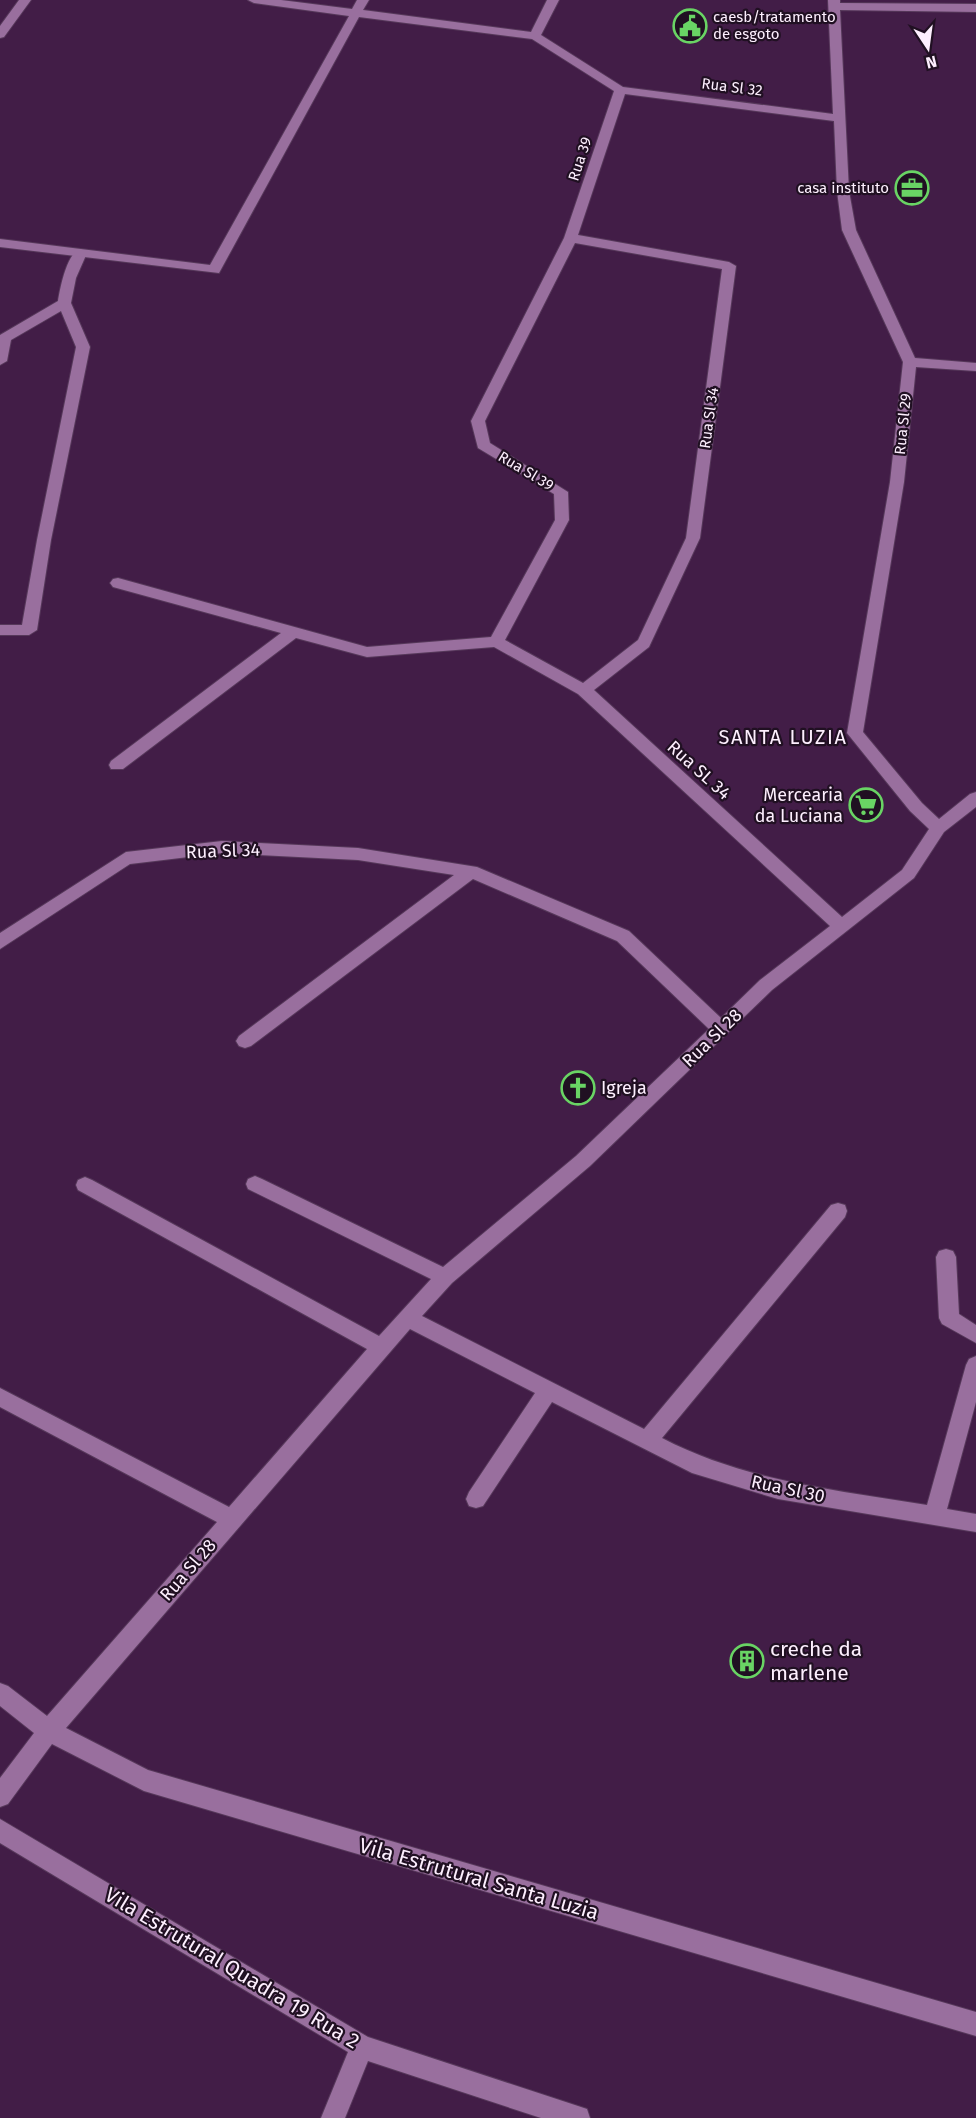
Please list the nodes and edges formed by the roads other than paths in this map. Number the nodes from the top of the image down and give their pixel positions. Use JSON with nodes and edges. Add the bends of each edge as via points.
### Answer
{"nodes":[{"id":1,"x":25,"y":0,"type":"edge"},
{"id":2,"x":254,"y":0,"type":"edge"},
{"id":3,"x":363,"y":0,"type":"edge"},
{"id":4,"x":554,"y":0,"type":"edge"},
{"id":5,"x":834,"y":3,"type":"edge"},
{"id":6,"x":976,"y":8,"type":"edge"},
{"id":7,"x":356,"y":13,"type":"junction"},
{"id":8,"x":0,"y":34,"type":"edge"},
{"id":9,"x":536,"y":36,"type":"junction"},
{"id":10,"x":620,"y":90,"type":"junction"},
{"id":11,"x":839,"y":118,"type":"junction"},
{"id":12,"x":571,"y":238,"type":"junction"},
{"id":13,"x":0,"y":243,"type":"edge"},
{"id":14,"x":80,"y":253,"type":"junction"},
{"id":15,"x":64,"y":303,"type":"junction"},
{"id":16,"x":0,"y":361,"type":"edge"},
{"id":17,"x":910,"y":362,"type":"junction"},
{"id":18,"x":976,"y":367,"type":"edge"},
{"id":19,"x":118,"y":583,"type":"dead end"},
{"id":20,"x":0,"y":630,"type":"edge"},
{"id":21,"x":293,"y":632,"type":"junction"},
{"id":22,"x":496,"y":642,"type":"junction"},
{"id":23,"x":584,"y":690,"type":"junction"},
{"id":24,"x":117,"y":765,"type":"dead end"},
{"id":25,"x":976,"y":798,"type":"edge"},
{"id":26,"x":938,"y":828,"type":"junction"},
{"id":27,"x":471,"y":871,"type":"junction"},
{"id":28,"x":841,"y":926,"type":"junction"},
{"id":29,"x":0,"y":942,"type":"edge"},
{"id":30,"x":721,"y":1029,"type":"junction"},
{"id":31,"x":245,"y":1041,"type":"dead end"},
{"id":32,"x":255,"y":1184,"type":"dead end"},
{"id":33,"x":86,"y":1185,"type":"dead end"},
{"id":34,"x":838,"y":1211,"type":"dead end"},
{"id":35,"x":946,"y":1257,"type":"dead end"},
{"id":36,"x":445,"y":1277,"type":"junction"},
{"id":37,"x":408,"y":1318,"type":"junction"},
{"id":38,"x":976,"y":1335,"type":"edge"},
{"id":39,"x":381,"y":1347,"type":"junction"},
{"id":40,"x":976,"y":1365,"type":"edge"},
{"id":41,"x":548,"y":1390,"type":"junction"},
{"id":42,"x":0,"y":1397,"type":"edge"},
{"id":43,"x":648,"y":1442,"type":"junction"},
{"id":44,"x":476,"y":1499,"type":"dead end"},
{"id":45,"x":935,"y":1515,"type":"junction"},
{"id":46,"x":231,"y":1519,"type":"junction"},
{"id":47,"x":976,"y":1523,"type":"edge"},
{"id":48,"x":0,"y":1693,"type":"edge"},
{"id":49,"x":49,"y":1731,"type":"junction"},
{"id":50,"x":0,"y":1796,"type":"edge"},
{"id":51,"x":0,"y":1830,"type":"edge"},
{"id":52,"x":976,"y":2024,"type":"edge"},
{"id":53,"x":362,"y":2047,"type":"junction"},
{"id":54,"x":333,"y":2118,"type":"edge"},
{"id":55,"x":578,"y":2118,"type":"edge"}],
"edges":[{"from":1,"to":8,"type":"street"},
{"from":2,"to":7,"type":"street"},
{"from":3,"to":7,"type":"street"},
{"from":4,"to":9,"type":"street"},
{"from":5,"to":6,"type":"street"},
{"from":5,"to":11,"type":"street"},
{"from":7,"to":9,"type":"street"},
{"from":7,"to":14,"type":"street","via":[[214,270]]},
{"from":9,"to":10,"type":"street"},
{"from":10,"to":11,"type":"street","name":"Rua Sl 32"},
{"from":10,"to":12,"type":"street","name":"Rua 39"},
{"from":11,"to":17,"type":"street","via":[[849,230]]},
{"from":12,"to":22,"type":"street","name":"Rua Sl 39","via":[[478,421],[483,445],[561,492],[562,520]]},
{"from":12,"to":23,"type":"street","name":"Rua Sl 34","via":[[729,266],[693,538],[644,643]]},
{"from":13,"to":14,"type":"street"},
{"from":14,"to":15,"type":"street"},
{"from":15,"to":16,"type":"street","via":[[3,338]]},
{"from":15,"to":20,"type":"street","via":[[83,346],[29,630]]},
{"from":17,"to":18,"type":"street"},
{"from":17,"to":26,"type":"street","name":"Rua Sl 29","via":[[897,482],[855,733]]},
{"from":19,"to":21,"type":"street"},
{"from":21,"to":22,"type":"street","via":[[367,652]]},
{"from":21,"to":24,"type":"street"},
{"from":22,"to":23,"type":"street","name":"Rua SL 34"},
{"from":23,"to":28,"type":"street","name":"Rua SL 34"},
{"from":25,"to":26,"type":"street","name":"Rua Sl 28"},
{"from":26,"to":28,"type":"street","name":"Rua Sl 28","via":[[908,874]]},
{"from":27,"to":29,"type":"street","name":"Rua Sl 34","via":[[358,854],[222,847],[126,858]]},
{"from":27,"to":30,"type":"street","name":"Rua Sl 34","via":[[623,936]]},
{"from":27,"to":31,"type":"street"},
{"from":28,"to":30,"type":"street","name":"Rua Sl 28","via":[[766,985]]},
{"from":30,"to":36,"type":"street","name":"Rua Sl 28","via":[[584,1161]]},
{"from":32,"to":36,"type":"street"},
{"from":33,"to":39,"type":"street"},
{"from":34,"to":43,"type":"street"},
{"from":35,"to":38,"type":"street","via":[[949,1318]]},
{"from":36,"to":37,"type":"street","name":"Rua Sl 28"},
{"from":37,"to":39,"type":"street","name":"Rua Sl 28"},
{"from":37,"to":41,"type":"street","name":"Rua Sl 30"},
{"from":39,"to":46,"type":"street","name":"Rua Sl 28"},
{"from":40,"to":45,"type":"street"},
{"from":41,"to":43,"type":"street","name":"Rua Sl 30"},
{"from":41,"to":44,"type":"street"},
{"from":42,"to":46,"type":"street"},
{"from":43,"to":45,"type":"street","name":"Rua Sl 30","via":[[692,1464],[778,1491]]},
{"from":45,"to":47,"type":"street","name":"Rua Sl 30"},
{"from":46,"to":49,"type":"street","name":"Rua Sl 28"},
{"from":48,"to":49,"type":"street","name":"Vila Estrutural Santa Luzia"},
{"from":49,"to":50,"type":"street","name":"Rua Sl 28"},
{"from":49,"to":52,"type":"street","name":"Vila Estrutural Santa Luzia","via":[[144,1780]]},
{"from":51,"to":53,"type":"street","name":"Vila Estrutural Quadra 19 Rua 2"},
{"from":53,"to":54,"type":"street"},
{"from":53,"to":55,"type":"street","name":"Vila Estrutural Quadra 19 Rua 2"}]}
